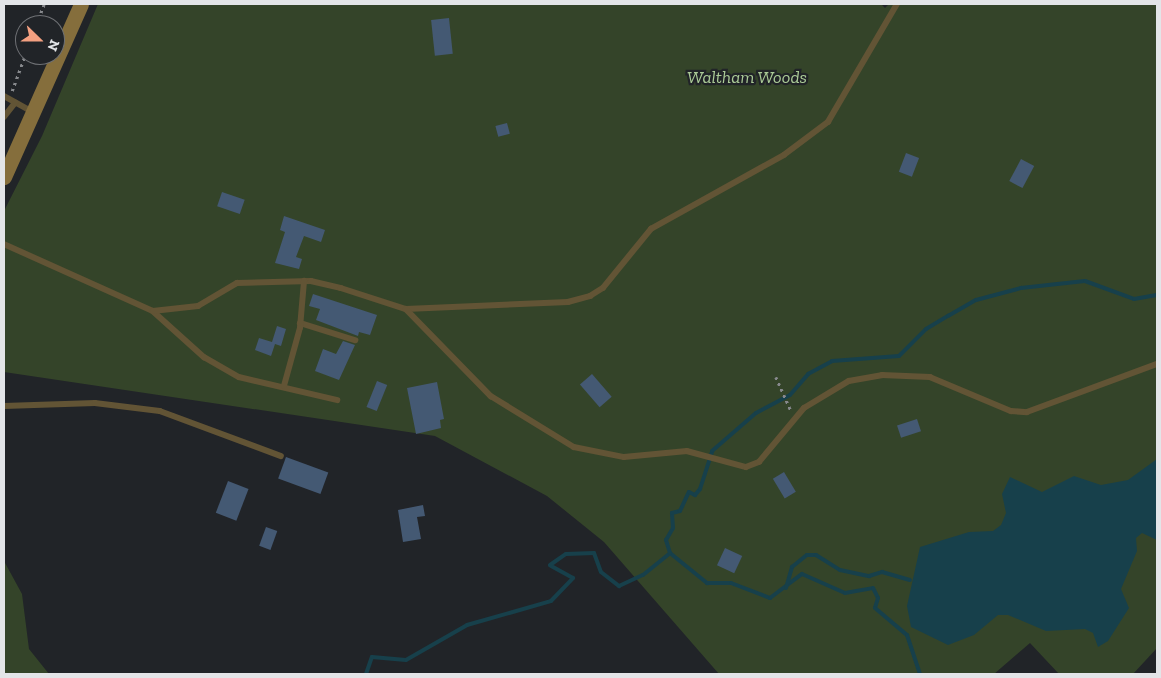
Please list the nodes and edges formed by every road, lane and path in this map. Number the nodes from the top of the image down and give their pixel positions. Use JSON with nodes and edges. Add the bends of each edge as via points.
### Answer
{"nodes":[{"id":1,"x":82,"y":4,"type":"edge"},
{"id":2,"x":897,"y":4,"type":"edge"},
{"id":3,"x":21,"y":65,"type":"edge"},
{"id":4,"x":6,"y":98,"type":"edge"},
{"id":5,"x":15,"y":103,"type":"junction"},
{"id":6,"x":36,"y":113,"type":"junction"},
{"id":7,"x":4,"y":117,"type":"edge"},
{"id":8,"x":4,"y":177,"type":"edge"},
{"id":9,"x":4,"y":244,"type":"edge"},
{"id":10,"x":304,"y":282,"type":"junction"},
{"id":11,"x":406,"y":309,"type":"junction"},
{"id":12,"x":153,"y":311,"type":"junction"},
{"id":13,"x":300,"y":323,"type":"junction"},
{"id":14,"x":356,"y":340,"type":"dead end"},
{"id":15,"x":1157,"y":364,"type":"edge"},
{"id":16,"x":776,"y":378,"type":"dead end"},
{"id":17,"x":284,"y":386,"type":"junction"},
{"id":18,"x":337,"y":400,"type":"dead end"},
{"id":19,"x":788,"y":404,"type":"dead end"},
{"id":20,"x":4,"y":406,"type":"edge"},
{"id":21,"x":281,"y":456,"type":"dead end"}],
"edges":[{"from":1,"to":6,"type":"main road"},
{"from":2,"to":11,"type":"lane","via":[[828,122],[784,155],[651,229],[603,288],[590,296],[568,302]]},
{"from":3,"to":4,"type":"path"},
{"from":4,"to":5,"type":"lane"},
{"from":5,"to":6,"type":"lane"},
{"from":5,"to":7,"type":"lane"},
{"from":6,"to":8,"type":"main road"},
{"from":9,"to":12,"type":"lane"},
{"from":10,"to":11,"type":"lane","via":[[340,288]]},
{"from":10,"to":12,"type":"lane","via":[[238,283],[198,306]]},
{"from":10,"to":13,"type":"lane"},
{"from":11,"to":15,"type":"lane","via":[[491,396],[574,447],[624,457],[672,451],[703,455],[746,467],[759,462],[794,417],[819,395],[865,377],[930,377],[1012,411],[1027,412]]},
{"from":12,"to":17,"type":"lane","via":[[220,368],[239,377]]},
{"from":13,"to":14,"type":"lane"},
{"from":13,"to":17,"type":"lane"},
{"from":16,"to":19,"type":"path"},
{"from":17,"to":18,"type":"lane"},
{"from":20,"to":21,"type":"lane","via":[[95,403],[160,411]]}]}
